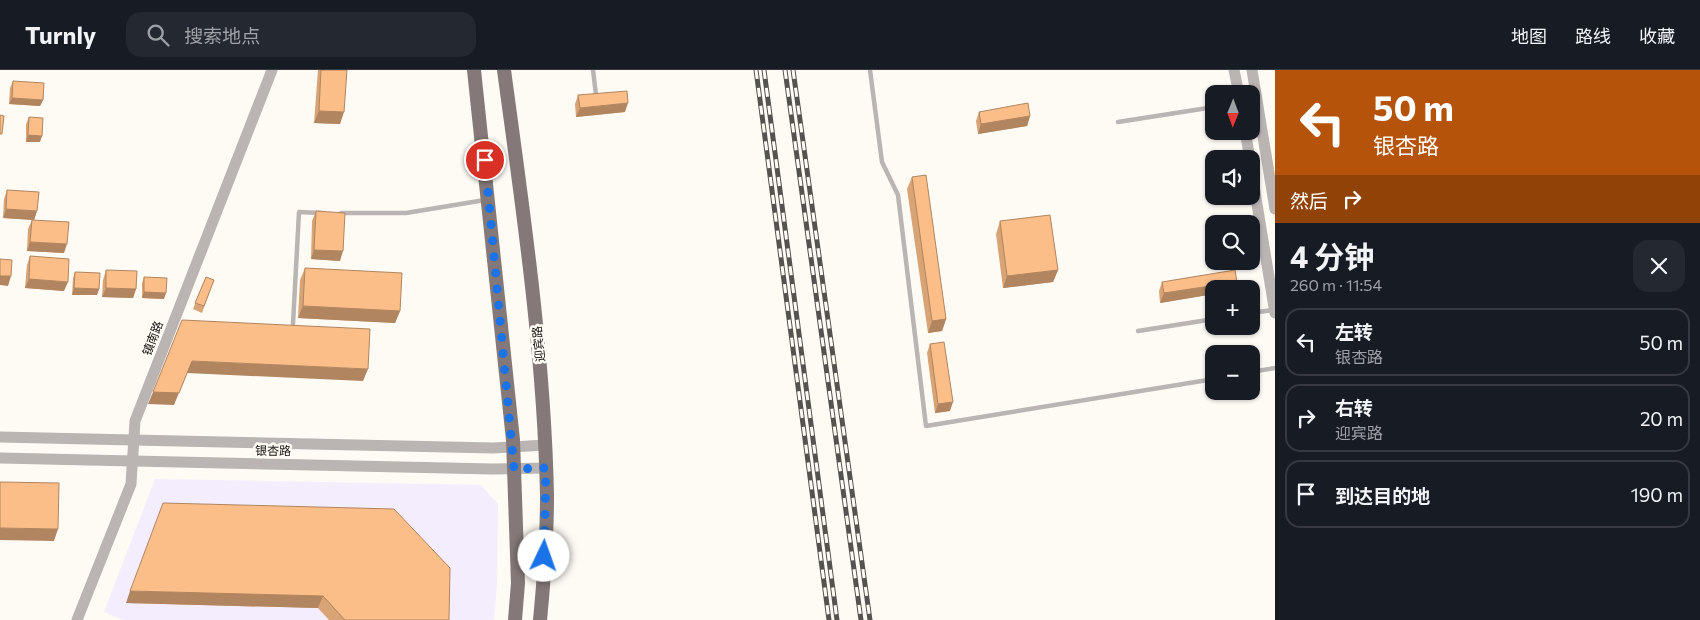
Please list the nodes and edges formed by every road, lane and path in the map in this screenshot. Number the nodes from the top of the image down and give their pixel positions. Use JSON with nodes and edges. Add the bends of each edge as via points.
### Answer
{"nodes":[{"id":1,"x":272,"y":70,"type":"edge"},
{"id":2,"x":474,"y":70,"type":"edge"},
{"id":3,"x":504,"y":70,"type":"edge"},
{"id":4,"x":593,"y":70,"type":"edge"},
{"id":5,"x":870,"y":70,"type":"edge"},
{"id":6,"x":1234,"y":70,"type":"edge"},
{"id":7,"x":1252,"y":70,"type":"edge"},
{"id":8,"x":1236,"y":85,"type":"edge"},
{"id":9,"x":596,"y":95,"type":"edge"},
{"id":10,"x":1205,"y":108,"type":"edge"},
{"id":11,"x":1118,"y":122,"type":"dead end"},
{"id":12,"x":489,"y":199,"type":"junction"},
{"id":13,"x":1257,"y":205,"type":"edge"},
{"id":14,"x":1275,"y":209,"type":"edge"},
{"id":15,"x":327,"y":213,"type":"edge"},
{"id":16,"x":336,"y":213,"type":"edge"},
{"id":17,"x":1275,"y":311,"type":"edge"},
{"id":18,"x":1260,"y":312,"type":"edge"},
{"id":19,"x":1205,"y":320,"type":"edge"},
{"id":20,"x":292,"y":324,"type":"edge"},
{"id":21,"x":1138,"y":331,"type":"dead end"},
{"id":22,"x":1275,"y":368,"type":"edge"},
{"id":23,"x":1260,"y":370,"type":"edge"},
{"id":24,"x":1205,"y":380,"type":"edge"},
{"id":25,"x":0,"y":437,"type":"edge"},
{"id":26,"x":133,"y":441,"type":"junction"},
{"id":27,"x":545,"y":445,"type":"junction"},
{"id":28,"x":513,"y":447,"type":"junction"},
{"id":29,"x":0,"y":458,"type":"edge"},
{"id":30,"x":132,"y":460,"type":"junction"},
{"id":31,"x":546,"y":468,"type":"junction"},
{"id":32,"x":514,"y":469,"type":"junction"},
{"id":33,"x":77,"y":620,"type":"edge"},
{"id":34,"x":514,"y":620,"type":"edge"},
{"id":35,"x":540,"y":620,"type":"edge"}],
"edges":[{"from":1,"to":26,"type":"street","name":"镇南路","via":[[135,421]]},
{"from":2,"to":12,"type":"main road"},
{"from":3,"to":27,"type":"main road","name":"迎宾路","via":[[528,243]]},
{"from":4,"to":9,"type":"lane"},
{"from":5,"to":24,"type":"lane","via":[[882,162],[898,195],[926,426]]},
{"from":6,"to":8,"type":"street"},
{"from":7,"to":14,"type":"street"},
{"from":10,"to":11,"type":"lane"},
{"from":12,"to":16,"type":"lane","via":[[406,213]]},
{"from":12,"to":28,"type":"main road"},
{"from":13,"to":17,"type":"street"},
{"from":15,"to":20,"type":"lane","via":[[299,212]]},
{"from":17,"to":18,"type":"lane"},
{"from":19,"to":21,"type":"lane"},
{"from":22,"to":23,"type":"lane"},
{"from":25,"to":26,"type":"street","name":"银杏路"},
{"from":26,"to":28,"type":"street","name":"银杏路"},
{"from":26,"to":30,"type":"street","name":"镇南路"},
{"from":27,"to":28,"type":"street","name":"银杏路"},
{"from":27,"to":31,"type":"main road","name":"迎宾路"},
{"from":28,"to":32,"type":"main road"},
{"from":29,"to":30,"type":"street","name":"银杏路"},
{"from":30,"to":32,"type":"street","name":"银杏路"},
{"from":30,"to":33,"type":"street","name":"镇南路","via":[[131,484]]},
{"from":31,"to":32,"type":"street","name":"银杏路"},
{"from":31,"to":35,"type":"main road","name":"迎宾路"},
{"from":32,"to":34,"type":"main road","via":[[518,583]]}]}
